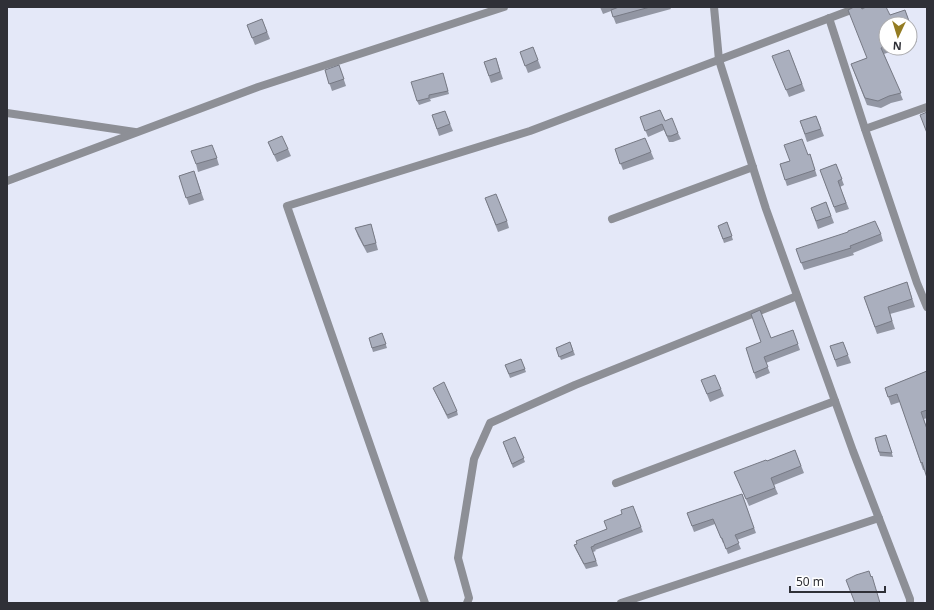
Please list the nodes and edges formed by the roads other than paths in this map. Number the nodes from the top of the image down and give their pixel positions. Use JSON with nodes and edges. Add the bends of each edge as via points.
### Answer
{"nodes":[{"id":1,"x":504,"y":7,"type":"edge"},
{"id":2,"x":714,"y":7,"type":"edge"},
{"id":3,"x":859,"y":7,"type":"edge"},
{"id":4,"x":829,"y":18,"type":"junction"},
{"id":5,"x":719,"y":60,"type":"junction"},
{"id":6,"x":927,"y":107,"type":"edge"},
{"id":7,"x":7,"y":113,"type":"edge"},
{"id":8,"x":865,"y":129,"type":"junction"},
{"id":9,"x":136,"y":132,"type":"junction"},
{"id":10,"x":753,"y":167,"type":"junction"},
{"id":11,"x":7,"y":181,"type":"edge"},
{"id":12,"x":612,"y":219,"type":"dead end"},
{"id":13,"x":797,"y":296,"type":"junction"},
{"id":14,"x":927,"y":307,"type":"edge"},
{"id":15,"x":835,"y":401,"type":"junction"},
{"id":16,"x":616,"y":483,"type":"dead end"},
{"id":17,"x":879,"y":518,"type":"junction"},
{"id":18,"x":425,"y":603,"type":"edge"},
{"id":19,"x":466,"y":603,"type":"edge"},
{"id":20,"x":621,"y":603,"type":"edge"},
{"id":21,"x":910,"y":603,"type":"edge"}],
"edges":[{"from":1,"to":9,"type":"street","via":[[258,87]]},
{"from":2,"to":5,"type":"street"},
{"from":3,"to":4,"type":"street"},
{"from":4,"to":5,"type":"street"},
{"from":4,"to":8,"type":"street"},
{"from":5,"to":10,"type":"street"},
{"from":5,"to":18,"type":"street","via":[[530,131],[287,206]]},
{"from":6,"to":8,"type":"street"},
{"from":7,"to":9,"type":"street"},
{"from":8,"to":14,"type":"street"},
{"from":9,"to":11,"type":"street"},
{"from":10,"to":12,"type":"street"},
{"from":10,"to":13,"type":"street"},
{"from":13,"to":15,"type":"street"},
{"from":13,"to":19,"type":"street","via":[[575,385],[490,423],[474,459],[458,558],[469,598]]},
{"from":15,"to":16,"type":"street"},
{"from":15,"to":17,"type":"street"},
{"from":17,"to":20,"type":"street"},
{"from":17,"to":21,"type":"street"}]}
